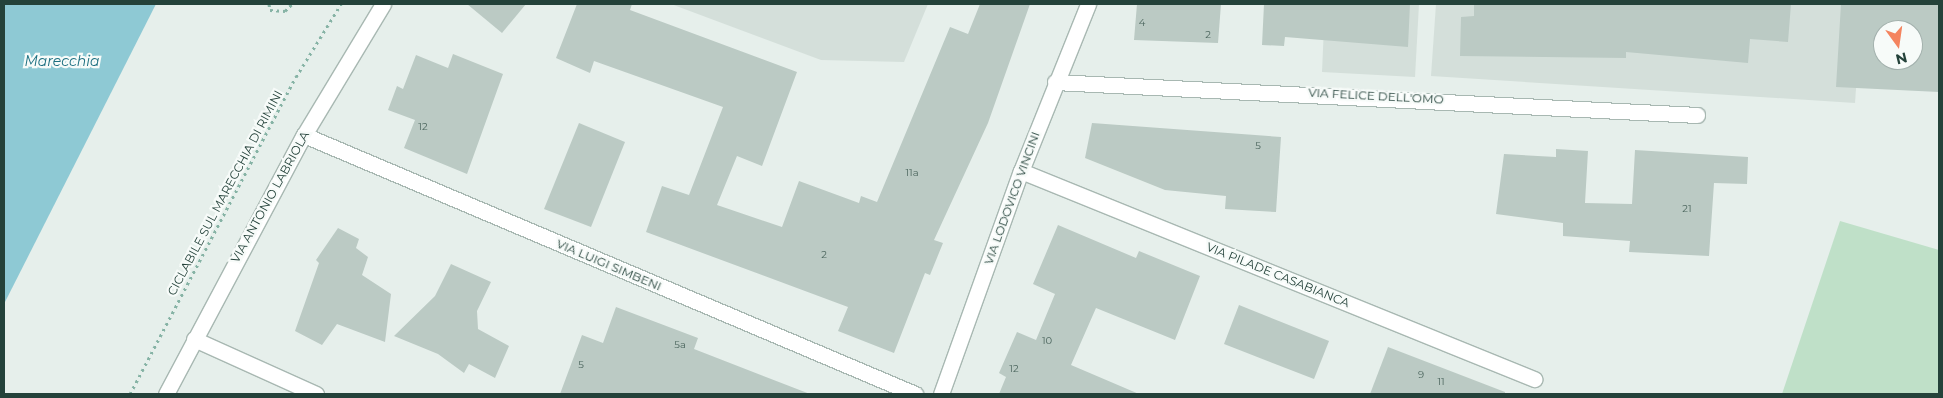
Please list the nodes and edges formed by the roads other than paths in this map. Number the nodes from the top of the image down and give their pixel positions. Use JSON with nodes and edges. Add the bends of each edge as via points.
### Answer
{"nodes":[{"id":1,"x":383,"y":4,"type":"edge"},
{"id":2,"x":1088,"y":4,"type":"edge"},
{"id":3,"x":1055,"y":82,"type":"junction"},
{"id":4,"x":1698,"y":115,"type":"dead end"},
{"id":5,"x":304,"y":135,"type":"junction"},
{"id":6,"x":1021,"y":171,"type":"junction"},
{"id":7,"x":194,"y":339,"type":"junction"},
{"id":8,"x":1534,"y":379,"type":"dead end"},
{"id":9,"x":166,"y":394,"type":"edge"},
{"id":10,"x":316,"y":394,"type":"edge"},
{"id":11,"x":914,"y":394,"type":"edge"},
{"id":12,"x":941,"y":394,"type":"edge"}],
"edges":[{"from":1,"to":5,"type":"street","name":"VIA ANTONIO LABRIOLA"},
{"from":2,"to":3,"type":"street","name":"VIA LODOVICO VINCINI"},
{"from":3,"to":4,"type":"street","name":"VIA FELICE DELL'OMO"},
{"from":3,"to":6,"type":"street","name":"VIA LODOVICO VINCINI"},
{"from":5,"to":7,"type":"street","name":"VIA ANTONIO LABRIOLA"},
{"from":5,"to":11,"type":"street","name":"VIA LUIGI SIMBENI"},
{"from":6,"to":8,"type":"street","name":"VIA PILADE CASABIANCA"},
{"from":6,"to":12,"type":"street","name":"VIA LODOVICO VINCINI"},
{"from":7,"to":9,"type":"street","name":"VIA ANTONIO LABRIOLA"},
{"from":7,"to":10,"type":"street"}]}
